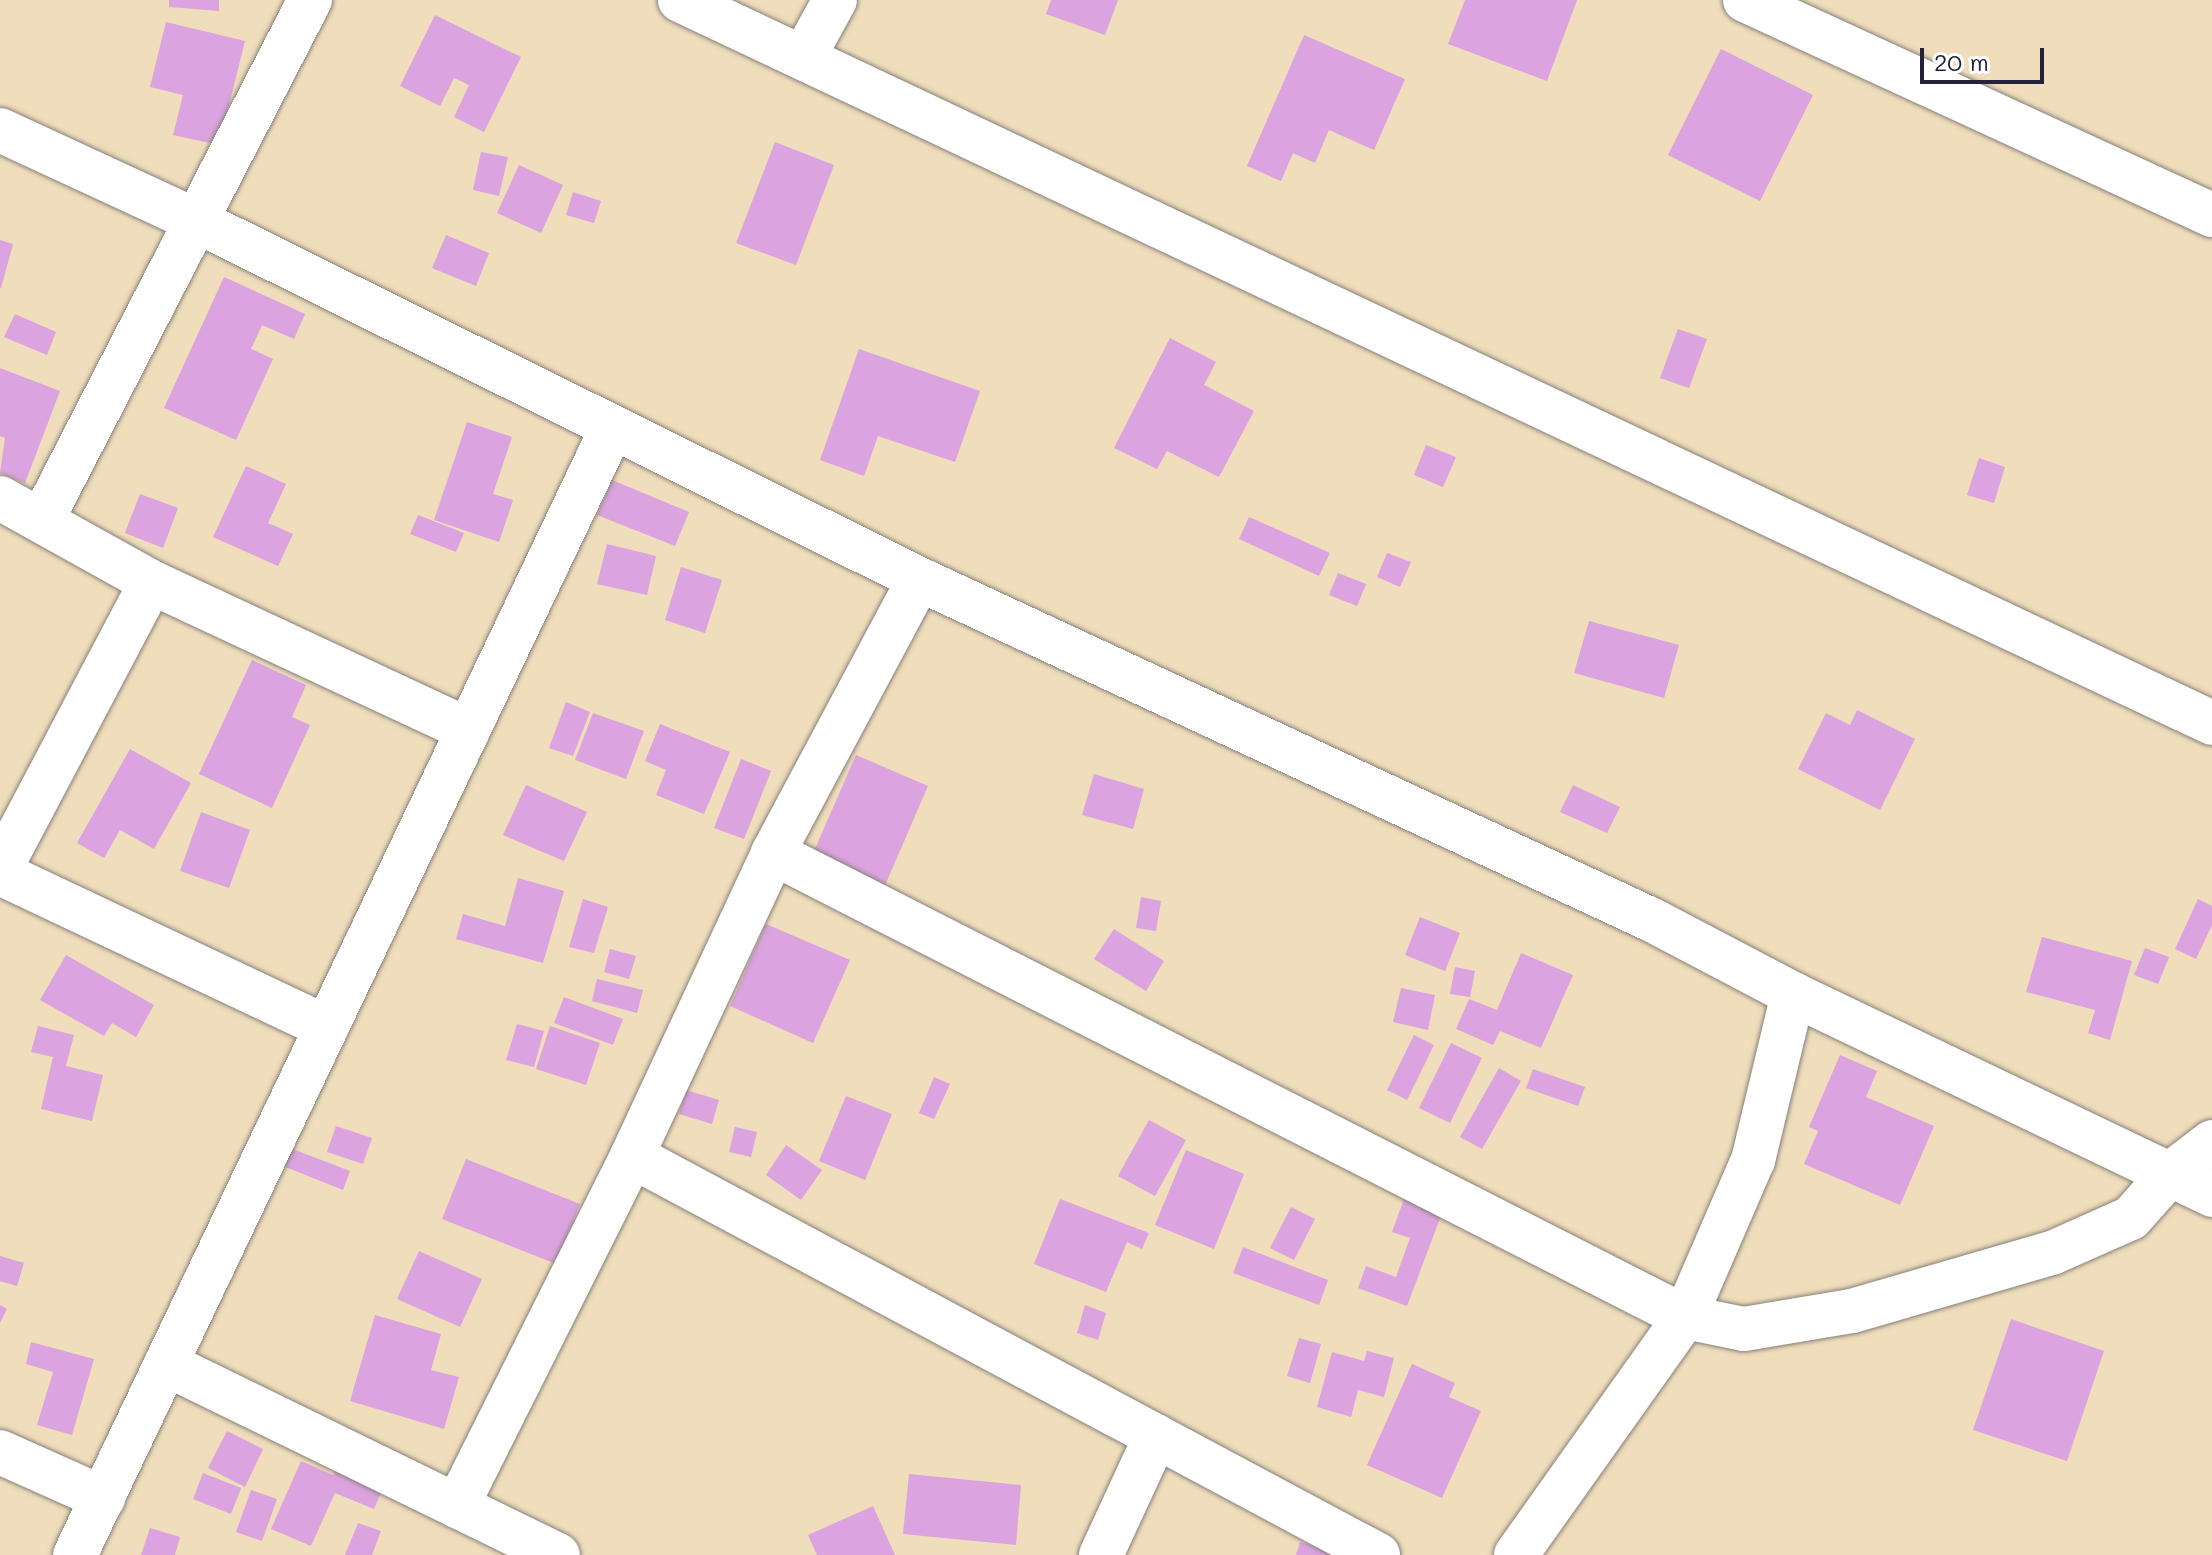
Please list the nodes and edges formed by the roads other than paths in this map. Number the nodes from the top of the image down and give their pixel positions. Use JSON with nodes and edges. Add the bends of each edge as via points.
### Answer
{"nodes":[{"id":1,"x":310,"y":0,"type":"edge"},
{"id":2,"x":680,"y":0,"type":"edge"},
{"id":3,"x":835,"y":0,"type":"edge"},
{"id":4,"x":1745,"y":0,"type":"edge"},
{"id":5,"x":803,"y":58,"type":"junction"},
{"id":6,"x":0,"y":130,"type":"edge"},
{"id":7,"x":2212,"y":215,"type":"edge"},
{"id":8,"x":195,"y":220,"type":"junction"},
{"id":9,"x":611,"y":430,"type":"junction"},
{"id":10,"x":0,"y":498,"type":"edge"},
{"id":11,"x":43,"y":518,"type":"junction"},
{"id":12,"x":919,"y":579,"type":"junction"},
{"id":13,"x":151,"y":582,"type":"junction"},
{"id":14,"x":2212,"y":723,"type":"edge"},
{"id":15,"x":468,"y":730,"type":"junction"},
{"id":16,"x":773,"y":853,"type":"junction"},
{"id":17,"x":0,"y":871,"type":"edge"},
{"id":18,"x":1793,"y":994,"type":"junction"},
{"id":19,"x":326,"y":1027,"type":"junction"},
{"id":20,"x":2212,"y":1142,"type":"edge"},
{"id":21,"x":632,"y":1156,"type":"junction"},
{"id":22,"x":2169,"y":1175,"type":"junction"},
{"id":23,"x":2212,"y":1195,"type":"edge"},
{"id":24,"x":1685,"y":1317,"type":"junction"},
{"id":25,"x":166,"y":1364,"type":"junction"},
{"id":26,"x":1156,"y":1436,"type":"junction"},
{"id":27,"x":0,"y":1452,"type":"edge"},
{"id":28,"x":103,"y":1498,"type":"junction"},
{"id":29,"x":457,"y":1506,"type":"junction"},
{"id":30,"x":75,"y":1555,"type":"edge"},
{"id":31,"x":558,"y":1555,"type":"edge"},
{"id":32,"x":1101,"y":1555,"type":"edge"},
{"id":33,"x":1378,"y":1555,"type":"edge"},
{"id":34,"x":1516,"y":1555,"type":"edge"}],
"edges":[{"from":1,"to":8,"type":"street"},
{"from":2,"to":5,"type":"street"},
{"from":3,"to":5,"type":"street"},
{"from":4,"to":7,"type":"street"},
{"from":5,"to":14,"type":"street"},
{"from":6,"to":8,"type":"street"},
{"from":8,"to":9,"type":"street"},
{"from":8,"to":11,"type":"street"},
{"from":9,"to":12,"type":"street"},
{"from":9,"to":15,"type":"street"},
{"from":10,"to":11,"type":"street"},
{"from":11,"to":13,"type":"street"},
{"from":12,"to":16,"type":"street"},
{"from":12,"to":18,"type":"street","via":[[1654,921]]},
{"from":13,"to":15,"type":"street"},
{"from":13,"to":17,"type":"street"},
{"from":15,"to":19,"type":"street"},
{"from":16,"to":21,"type":"street"},
{"from":16,"to":24,"type":"street"},
{"from":17,"to":19,"type":"street"},
{"from":18,"to":22,"type":"street"},
{"from":18,"to":24,"type":"street","via":[[1753,1160]]},
{"from":19,"to":25,"type":"street"},
{"from":20,"to":22,"type":"street"},
{"from":21,"to":26,"type":"street"},
{"from":21,"to":29,"type":"street"},
{"from":22,"to":23,"type":"street"},
{"from":22,"to":24,"type":"street","via":[[2131,1218],[2008,1266],[1852,1311],[1744,1329]]},
{"from":24,"to":34,"type":"street"},
{"from":25,"to":28,"type":"street"},
{"from":25,"to":29,"type":"street"},
{"from":26,"to":32,"type":"street"},
{"from":26,"to":33,"type":"street"},
{"from":27,"to":28,"type":"street"},
{"from":28,"to":30,"type":"street"},
{"from":29,"to":31,"type":"street"}]}
